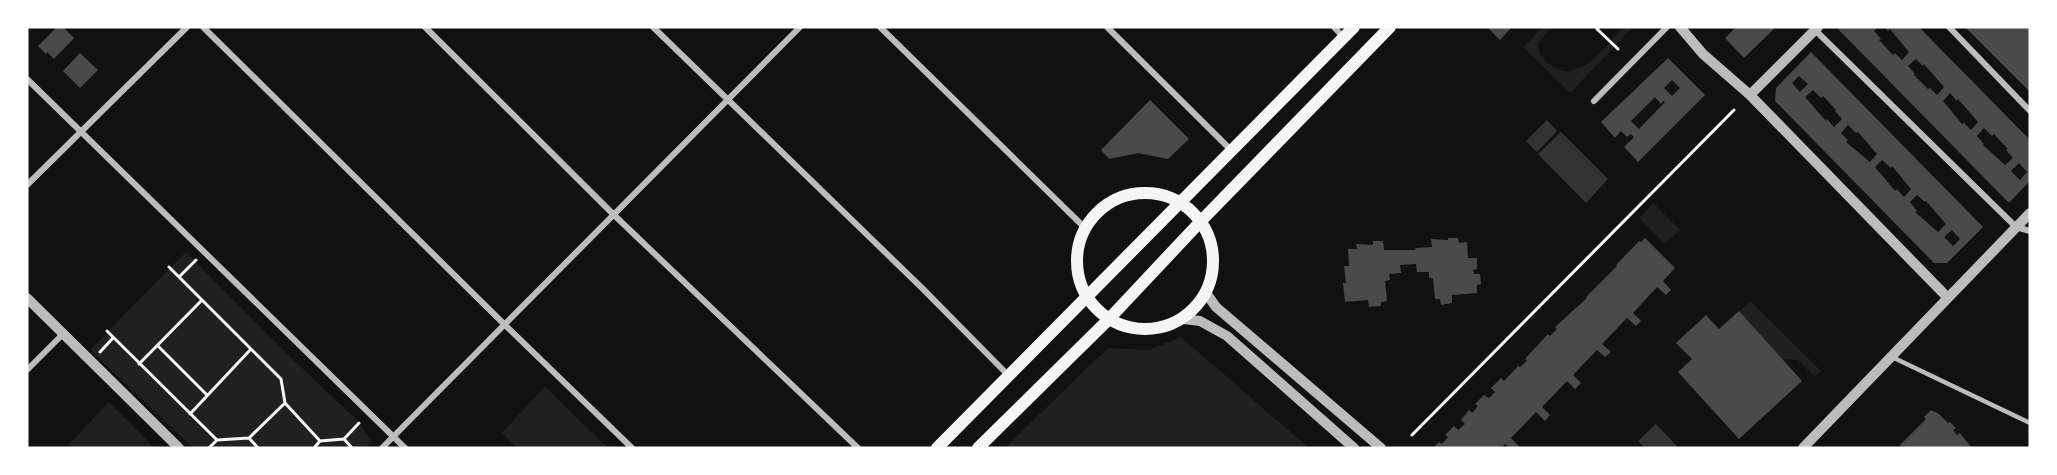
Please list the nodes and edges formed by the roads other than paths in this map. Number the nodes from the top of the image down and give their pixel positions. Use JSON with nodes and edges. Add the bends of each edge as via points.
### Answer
{"nodes":[{"id":1,"x":188,"y":27,"type":"edge"},
{"id":2,"x":204,"y":27,"type":"edge"},
{"id":3,"x":425,"y":27,"type":"edge"},
{"id":4,"x":653,"y":27,"type":"edge"},
{"id":5,"x":800,"y":27,"type":"edge"},
{"id":6,"x":880,"y":27,"type":"edge"},
{"id":7,"x":1107,"y":27,"type":"edge"},
{"id":8,"x":1334,"y":27,"type":"edge"},
{"id":9,"x":1354,"y":27,"type":"edge"},
{"id":10,"x":1390,"y":27,"type":"edge"},
{"id":11,"x":1667,"y":27,"type":"edge"},
{"id":12,"x":1680,"y":27,"type":"edge"},
{"id":13,"x":1949,"y":27,"type":"edge"},
{"id":14,"x":1817,"y":28,"type":"edge"},
{"id":15,"x":1344,"y":38,"type":"junction"},
{"id":16,"x":27,"y":79,"type":"edge"},
{"id":17,"x":1750,"y":95,"type":"junction"},
{"id":18,"x":729,"y":100,"type":"junction"},
{"id":19,"x":1594,"y":101,"type":"dead end"},
{"id":20,"x":2030,"y":111,"type":"edge"},
{"id":21,"x":82,"y":132,"type":"junction"},
{"id":22,"x":1233,"y":151,"type":"junction"},
{"id":23,"x":27,"y":185,"type":"edge"},
{"id":24,"x":1182,"y":203,"type":"junction"},
{"id":25,"x":2030,"y":213,"type":"edge"},
{"id":26,"x":614,"y":215,"type":"junction"},
{"id":27,"x":1201,"y":221,"type":"junction"},
{"id":28,"x":1084,"y":227,"type":"junction"},
{"id":29,"x":2016,"y":227,"type":"junction"},
{"id":30,"x":2030,"y":231,"type":"edge"},
{"id":31,"x":1206,"y":293,"type":"junction"},
{"id":32,"x":1086,"y":297,"type":"junction"},
{"id":33,"x":27,"y":298,"type":"edge"},
{"id":34,"x":1948,"y":298,"type":"junction"},
{"id":35,"x":1183,"y":319,"type":"junction"},
{"id":36,"x":1108,"y":320,"type":"junction"},
{"id":37,"x":505,"y":325,"type":"junction"},
{"id":38,"x":63,"y":334,"type":"junction"},
{"id":39,"x":1892,"y":357,"type":"junction"},
{"id":40,"x":27,"y":370,"type":"edge"},
{"id":41,"x":1009,"y":376,"type":"junction"},
{"id":42,"x":2030,"y":423,"type":"edge"},
{"id":43,"x":393,"y":437,"type":"junction"},
{"id":44,"x":179,"y":448,"type":"edge"},
{"id":45,"x":382,"y":448,"type":"edge"},
{"id":46,"x":405,"y":448,"type":"edge"},
{"id":47,"x":632,"y":448,"type":"edge"},
{"id":48,"x":858,"y":448,"type":"edge"},
{"id":49,"x":937,"y":448,"type":"edge"},
{"id":50,"x":978,"y":448,"type":"edge"},
{"id":51,"x":1354,"y":448,"type":"edge"},
{"id":52,"x":1381,"y":448,"type":"edge"},
{"id":53,"x":1803,"y":448,"type":"edge"}],
"edges":[{"from":1,"to":21,"type":"street"},
{"from":2,"to":37,"type":"street"},
{"from":3,"to":26,"type":"street"},
{"from":4,"to":18,"type":"street"},
{"from":5,"to":18,"type":"street"},
{"from":6,"to":28,"type":"street"},
{"from":7,"to":22,"type":"street"},
{"from":8,"to":15,"type":"street"},
{"from":9,"to":15,"type":"main road"},
{"from":10,"to":27,"type":"main road"},
{"from":11,"to":19,"type":"street"},
{"from":12,"to":17,"type":"street","via":[[1703,54]]},
{"from":13,"to":20,"type":"street"},
{"from":14,"to":17,"type":"street"},
{"from":14,"to":29,"type":"street"},
{"from":15,"to":22,"type":"main road"},
{"from":16,"to":21,"type":"street"},
{"from":17,"to":34,"type":"street"},
{"from":18,"to":26,"type":"street"},
{"from":18,"to":41,"type":"street"},
{"from":21,"to":23,"type":"street"},
{"from":21,"to":43,"type":"street"},
{"from":22,"to":24,"type":"main road"},
{"from":24,"to":27,"type":"main road"},
{"from":24,"to":28,"type":"main road","via":[[1156,193],[1129,194],[1104,205]]},
{"from":24,"to":32,"type":"main road"},
{"from":25,"to":29,"type":"street"},
{"from":26,"to":37,"type":"street"},
{"from":26,"to":48,"type":"street"},
{"from":27,"to":31,"type":"main road","via":[[1211,243],[1214,268]]},
{"from":27,"to":36,"type":"main road"},
{"from":28,"to":32,"type":"main road","via":[[1076,265]]},
{"from":29,"to":30,"type":"street"},
{"from":29,"to":34,"type":"street"},
{"from":31,"to":35,"type":"main road"},
{"from":31,"to":52,"type":"street","via":[[1216,307]]},
{"from":32,"to":36,"type":"main road"},
{"from":32,"to":41,"type":"main road"},
{"from":33,"to":38,"type":"street"},
{"from":34,"to":39,"type":"street"},
{"from":35,"to":36,"type":"main road","via":[[1160,329],[1126,328]]},
{"from":35,"to":51,"type":"street","via":[[1200,321],[1227,336]]},
{"from":36,"to":50,"type":"main road"},
{"from":37,"to":43,"type":"street"},
{"from":37,"to":47,"type":"street"},
{"from":38,"to":40,"type":"street"},
{"from":38,"to":44,"type":"street"},
{"from":39,"to":42,"type":"lane"},
{"from":39,"to":53,"type":"street"},
{"from":41,"to":49,"type":"main road"},
{"from":43,"to":45,"type":"street"},
{"from":43,"to":46,"type":"street"}]}
